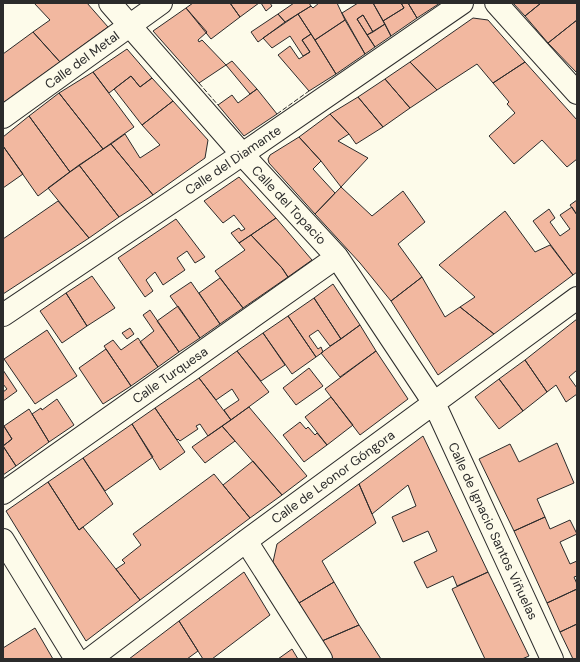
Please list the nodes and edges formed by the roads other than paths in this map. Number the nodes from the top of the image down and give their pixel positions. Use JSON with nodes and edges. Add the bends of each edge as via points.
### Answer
{"nodes":[{"id":1,"x":110,"y":3,"type":"edge"},
{"id":2,"x":161,"y":3,"type":"edge"},
{"id":3,"x":462,"y":3,"type":"edge"},
{"id":4,"x":496,"y":3,"type":"edge"},
{"id":5,"x":130,"y":26,"type":"junction"},
{"id":6,"x":577,"y":93,"type":"edge"},
{"id":7,"x":3,"y":117,"type":"edge"},
{"id":8,"x":242,"y":154,"type":"junction"},
{"id":9,"x":338,"y":257,"type":"junction"},
{"id":10,"x":577,"y":298,"type":"edge"},
{"id":11,"x":3,"y":315,"type":"edge"},
{"id":12,"x":434,"y":403,"type":"junction"},
{"id":13,"x":3,"y":493,"type":"edge"},
{"id":14,"x":3,"y":540,"type":"edge"},
{"id":15,"x":246,"y":541,"type":"junction"},
{"id":16,"x":76,"y":659,"type":"edge"},
{"id":17,"x":90,"y":659,"type":"edge"},
{"id":18,"x":321,"y":659,"type":"edge"},
{"id":19,"x":552,"y":659,"type":"edge"}],
"edges":[{"from":1,"to":5,"type":"street","name":"Calle del Topacio"},
{"from":2,"to":5,"type":"street","name":"Calle del Metal"},
{"from":3,"to":8,"type":"street","name":"Calle del Diamante"},
{"from":4,"to":6,"type":"street"},
{"from":5,"to":7,"type":"street","name":"Calle del Metal"},
{"from":5,"to":8,"type":"street","name":"Calle del Topacio"},
{"from":8,"to":9,"type":"street","name":"Calle del Topacio"},
{"from":8,"to":11,"type":"street","name":"Calle del Diamante"},
{"from":9,"to":12,"type":"street","name":"Calle del Topacio"},
{"from":9,"to":13,"type":"street","name":"Calle Turquesa"},
{"from":10,"to":12,"type":"street","name":"Calle de Leonor Góngora"},
{"from":12,"to":15,"type":"street","name":"Calle de Leonor Góngora"},
{"from":12,"to":19,"type":"street","name":"Calle de Ignacio Santos Viñuelas"},
{"from":14,"to":16,"type":"street"},
{"from":15,"to":17,"type":"street","name":"Calle de Leonor Góngora"},
{"from":15,"to":18,"type":"street"}]}
